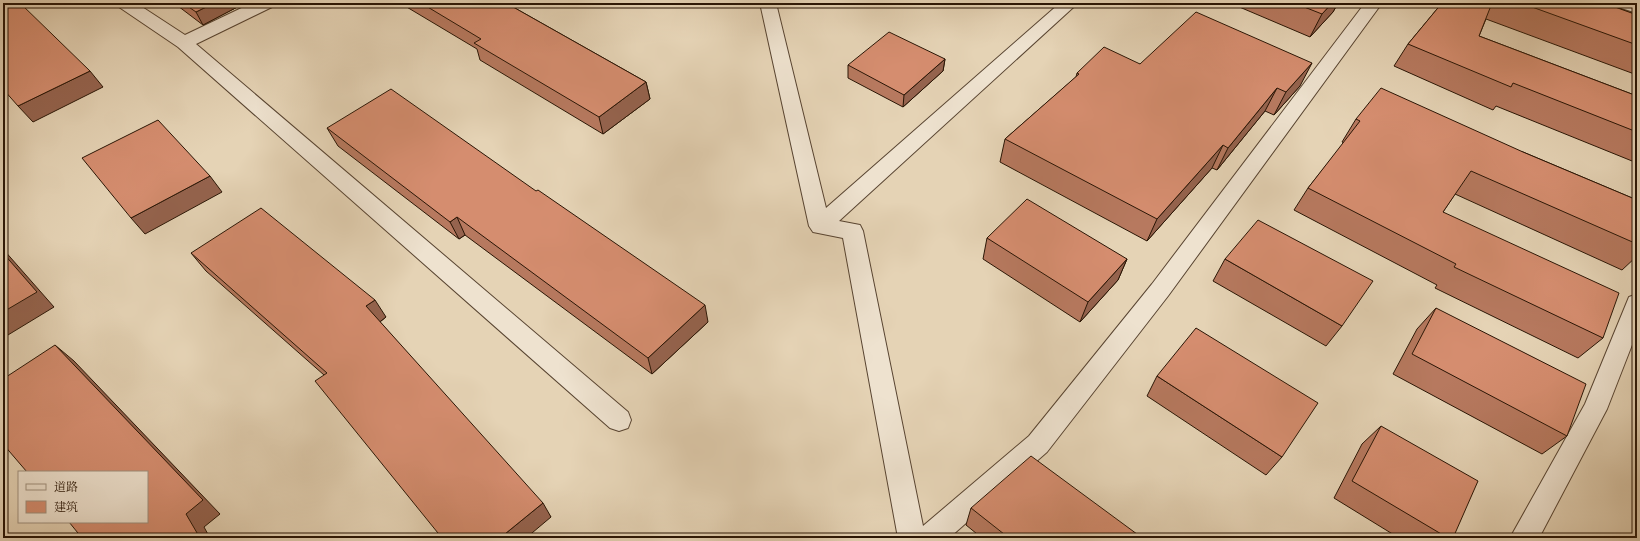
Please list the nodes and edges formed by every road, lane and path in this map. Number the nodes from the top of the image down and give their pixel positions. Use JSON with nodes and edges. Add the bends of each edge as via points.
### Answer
{"nodes":[{"id":1,"x":125,"y":3,"type":"edge"},
{"id":2,"x":266,"y":3,"type":"edge"},
{"id":3,"x":768,"y":3,"type":"edge"},
{"id":4,"x":1070,"y":3,"type":"edge"},
{"id":5,"x":1374,"y":3,"type":"edge"},
{"id":6,"x":1624,"y":3,"type":"edge"},
{"id":7,"x":1637,"y":8,"type":"edge"},
{"id":8,"x":184,"y":43,"type":"junction"},
{"id":9,"x":820,"y":226,"type":"junction"},
{"id":10,"x":1637,"y":303,"type":"edge"},
{"id":11,"x":619,"y":420,"type":"dead end"},
{"id":12,"x":912,"y":538,"type":"edge"},
{"id":13,"x":929,"y":538,"type":"edge"},
{"id":14,"x":1524,"y":538,"type":"edge"}],
"edges":[{"from":1,"to":8,"type":"street"},
{"from":2,"to":8,"type":"street"},
{"from":3,"to":9,"type":"street"},
{"from":4,"to":9,"type":"street"},
{"from":5,"to":13,"type":"street","via":[[1164,284],[1038,444]]},
{"from":6,"to":7,"type":"street"},
{"from":8,"to":11,"type":"street"},
{"from":9,"to":12,"type":"street","via":[[852,231]]},
{"from":10,"to":14,"type":"street","via":[[1596,409]]}]}
